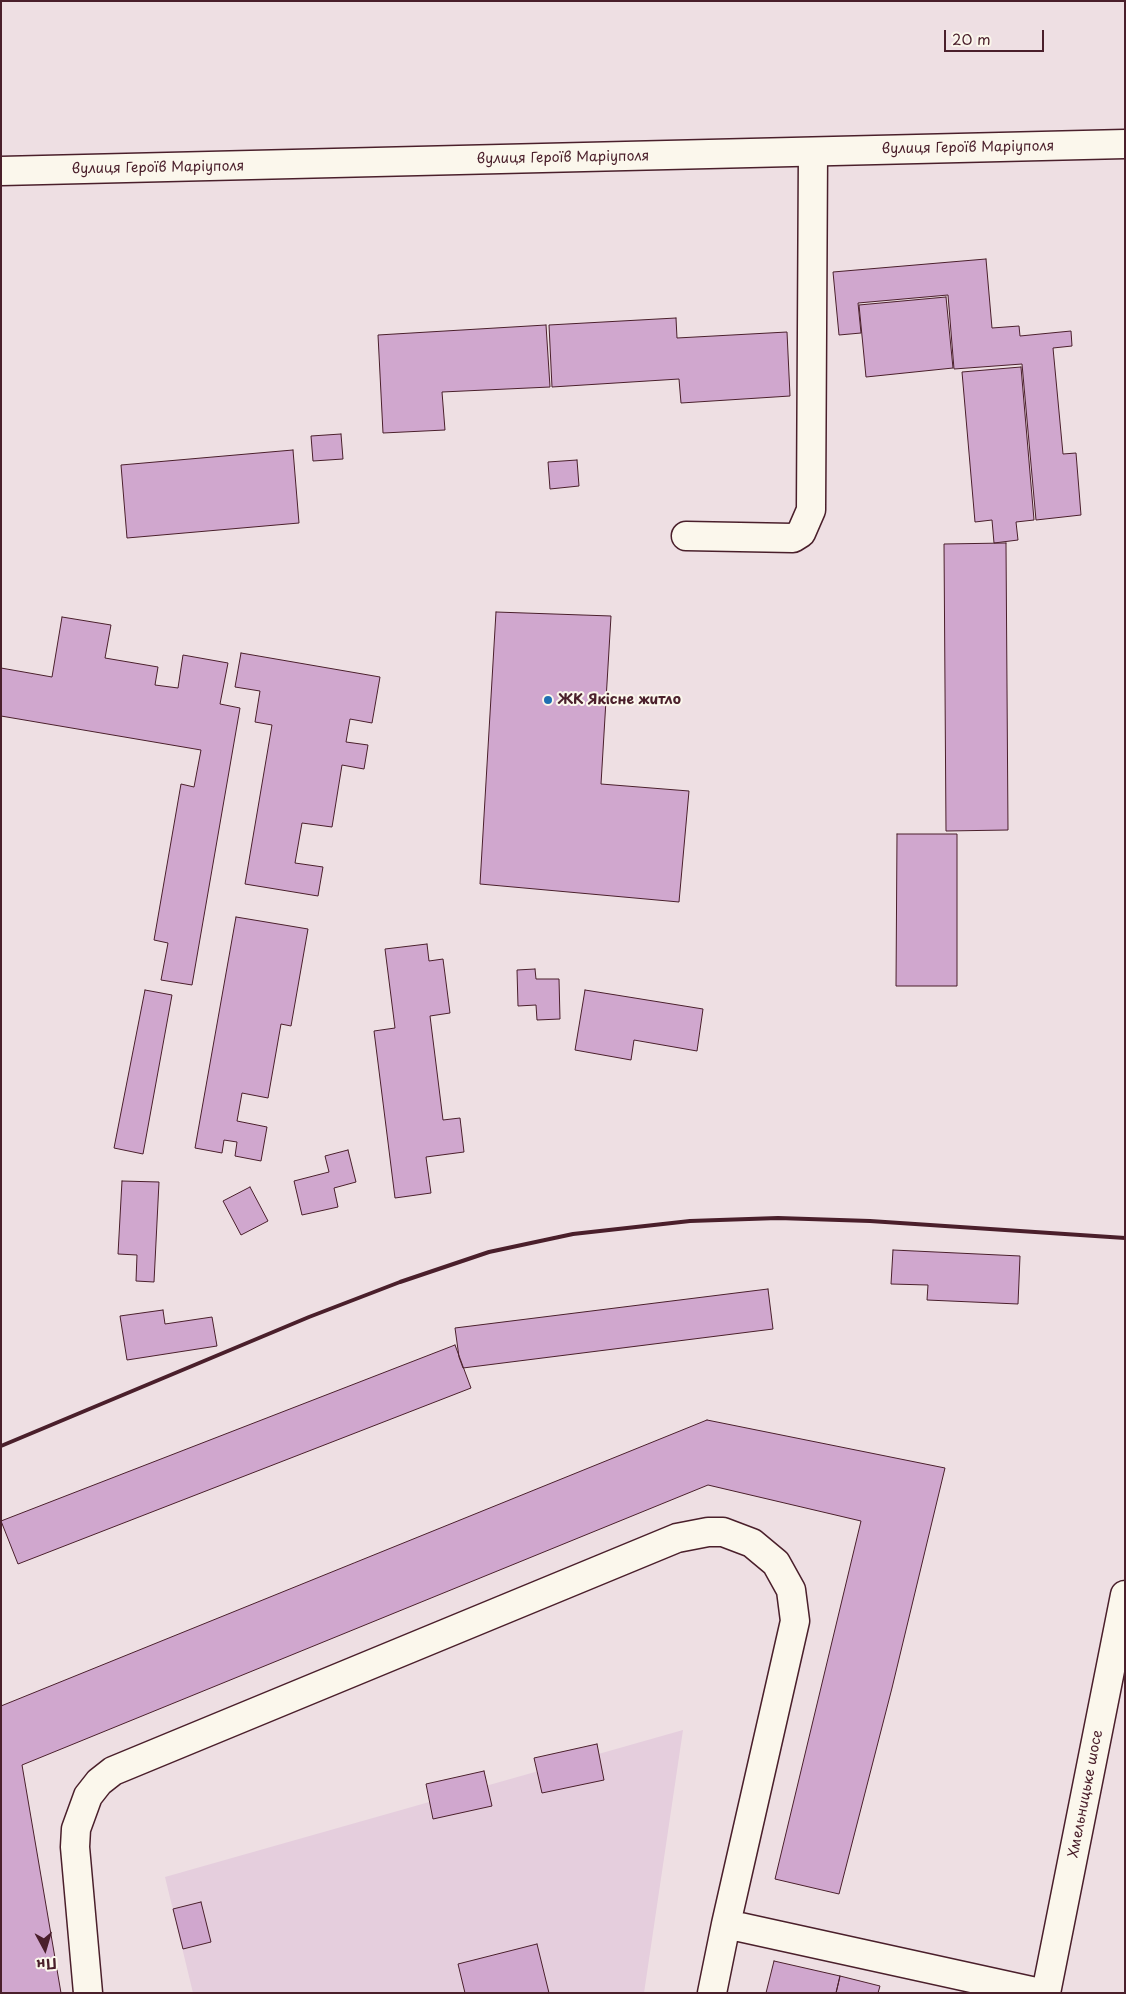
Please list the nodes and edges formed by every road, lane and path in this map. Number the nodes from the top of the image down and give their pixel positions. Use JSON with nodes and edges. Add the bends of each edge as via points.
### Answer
{"nodes":[{"id":1,"x":1125,"y":144,"type":"edge"},
{"id":2,"x":813,"y":152,"type":"junction"},
{"id":3,"x":1,"y":171,"type":"edge"},
{"id":4,"x":686,"y":536,"type":"dead end"},
{"id":5,"x":1125,"y":1595,"type":"edge"},
{"id":6,"x":1114,"y":1710,"type":"edge"},
{"id":7,"x":726,"y":1924,"type":"junction"},
{"id":8,"x":88,"y":1993,"type":"edge"},
{"id":9,"x":712,"y":1993,"type":"edge"},
{"id":10,"x":1040,"y":1993,"type":"edge"},
{"id":11,"x":1046,"y":1993,"type":"edge"}],
"edges":[{"from":1,"to":2,"type":"main road","name":"вулиця Героїв Маріуполя"},
{"from":2,"to":3,"type":"main road","name":"вулиця Героїв Маріуполя"},
{"from":2,"to":4,"type":"main road","via":[[811,510],[801,533],[793,538]]},
{"from":5,"to":6,"type":"main road","name":"Хмельницьке шосе"},
{"from":6,"to":11,"type":"main road","name":"Хмельницьке шосе"},
{"from":7,"to":8,"type":"main road","via":[[795,1621],[791,1590],[776,1563],[752,1543],[723,1532],[708,1532],[677,1538],[113,1770],[88,1796],[76,1829]]},
{"from":7,"to":9,"type":"main road"},
{"from":7,"to":10,"type":"main road"}]}
